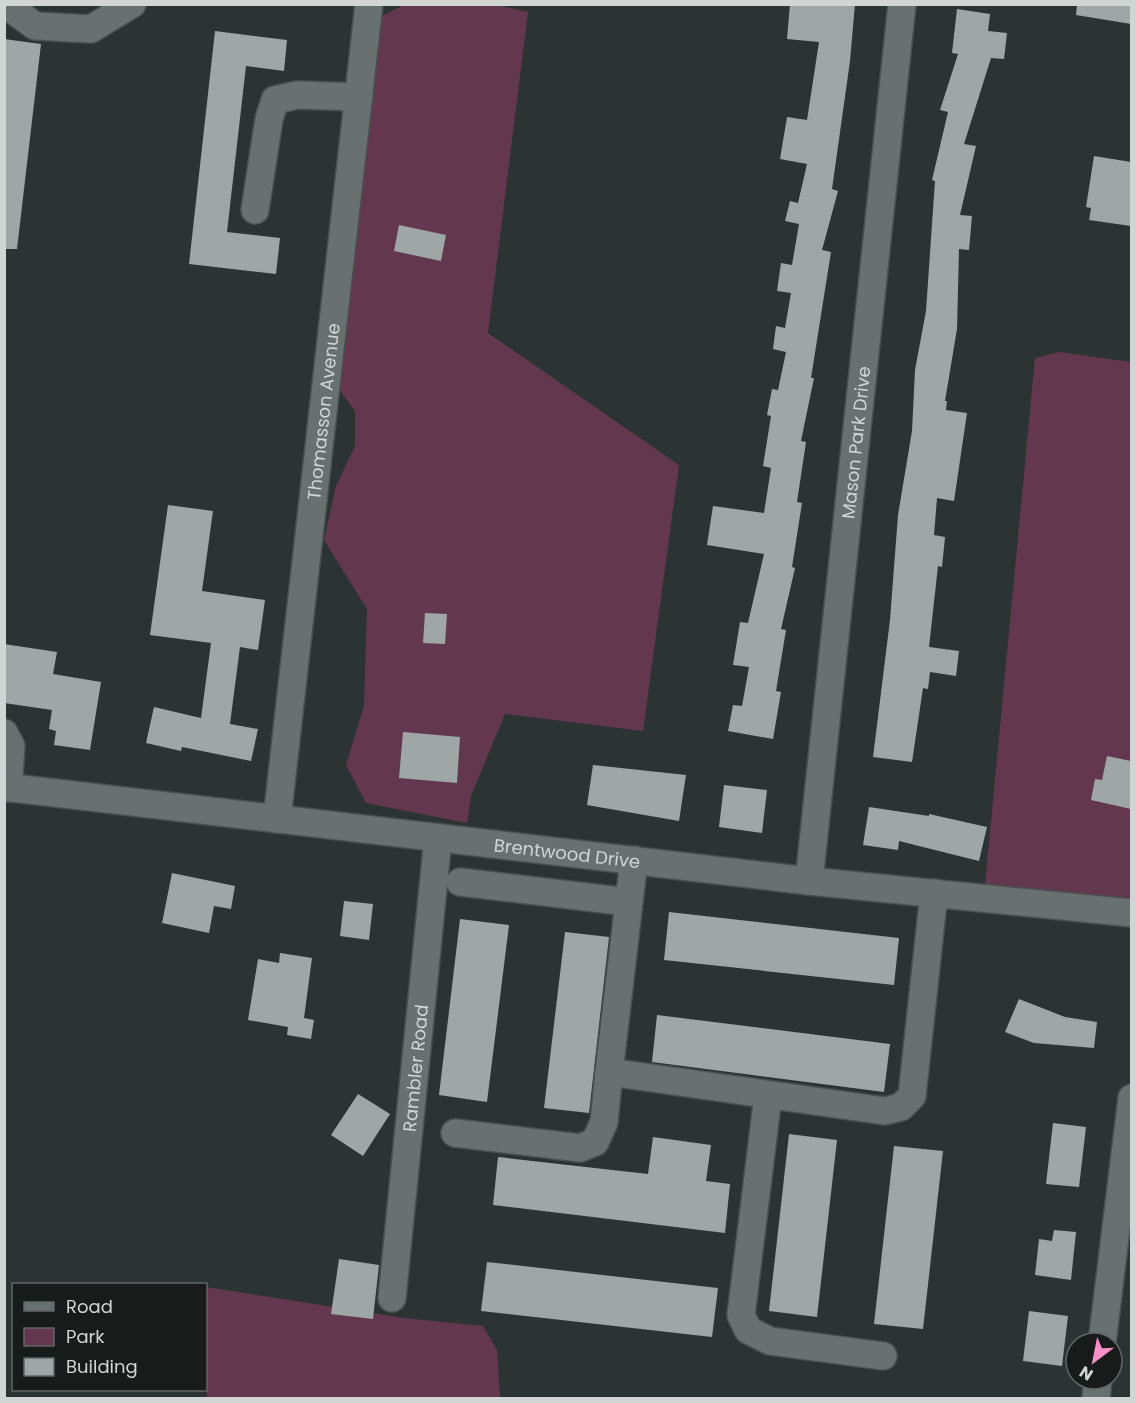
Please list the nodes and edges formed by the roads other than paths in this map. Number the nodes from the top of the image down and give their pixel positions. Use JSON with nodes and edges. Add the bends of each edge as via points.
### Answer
{"nodes":[{"id":1,"x":5,"y":4,"type":"edge"},
{"id":2,"x":132,"y":4,"type":"edge"},
{"id":3,"x":369,"y":4,"type":"edge"},
{"id":4,"x":902,"y":4,"type":"edge"},
{"id":5,"x":359,"y":97,"type":"junction"},
{"id":6,"x":255,"y":210,"type":"dead end"},
{"id":7,"x":4,"y":733,"type":"edge"},
{"id":8,"x":7,"y":788,"type":"edge"},
{"id":9,"x":277,"y":819,"type":"junction"},
{"id":10,"x":438,"y":838,"type":"junction"},
{"id":11,"x":634,"y":861,"type":"junction"},
{"id":12,"x":809,"y":881,"type":"junction"},
{"id":13,"x":460,"y":882,"type":"dead end"},
{"id":14,"x":934,"y":894,"type":"junction"},
{"id":15,"x":628,"y":902,"type":"junction"},
{"id":16,"x":1131,"y":913,"type":"edge"},
{"id":17,"x":609,"y":1072,"type":"junction"},
{"id":18,"x":768,"y":1096,"type":"junction"},
{"id":19,"x":1131,"y":1098,"type":"edge"},
{"id":20,"x":455,"y":1133,"type":"dead end"},
{"id":21,"x":392,"y":1298,"type":"dead end"},
{"id":22,"x":1103,"y":1331,"type":"edge"},
{"id":23,"x":883,"y":1356,"type":"dead end"}],
"edges":[{"from":1,"to":2,"type":"street","via":[[35,26],[91,28]]},
{"from":3,"to":5,"type":"street","name":"Thomasson Avenue"},
{"from":4,"to":12,"type":"street","name":"Mason Park Drive"},
{"from":5,"to":6,"type":"street","via":[[297,95],[275,100]]},
{"from":5,"to":9,"type":"street","name":"Thomasson Avenue"},
{"from":7,"to":8,"type":"street","via":[[11,746]]},
{"from":8,"to":9,"type":"street","name":"Brentwood Drive"},
{"from":9,"to":10,"type":"street","name":"Brentwood Drive"},
{"from":10,"to":11,"type":"street","name":"Brentwood Drive"},
{"from":10,"to":21,"type":"street","name":"Rambler Road"},
{"from":11,"to":12,"type":"street","name":"Brentwood Drive"},
{"from":11,"to":15,"type":"street"},
{"from":12,"to":14,"type":"street","name":"Brentwood Drive"},
{"from":13,"to":15,"type":"street"},
{"from":14,"to":16,"type":"street","name":"Brentwood Drive"},
{"from":14,"to":18,"type":"street","via":[[912,1096],[902,1107],[885,1112]]},
{"from":15,"to":17,"type":"street"},
{"from":17,"to":18,"type":"street"},
{"from":17,"to":20,"type":"street","via":[[604,1122],[595,1142],[580,1148]]},
{"from":18,"to":23,"type":"street","via":[[741,1315],[748,1330],[770,1341]]},
{"from":19,"to":22,"type":"street"}]}
